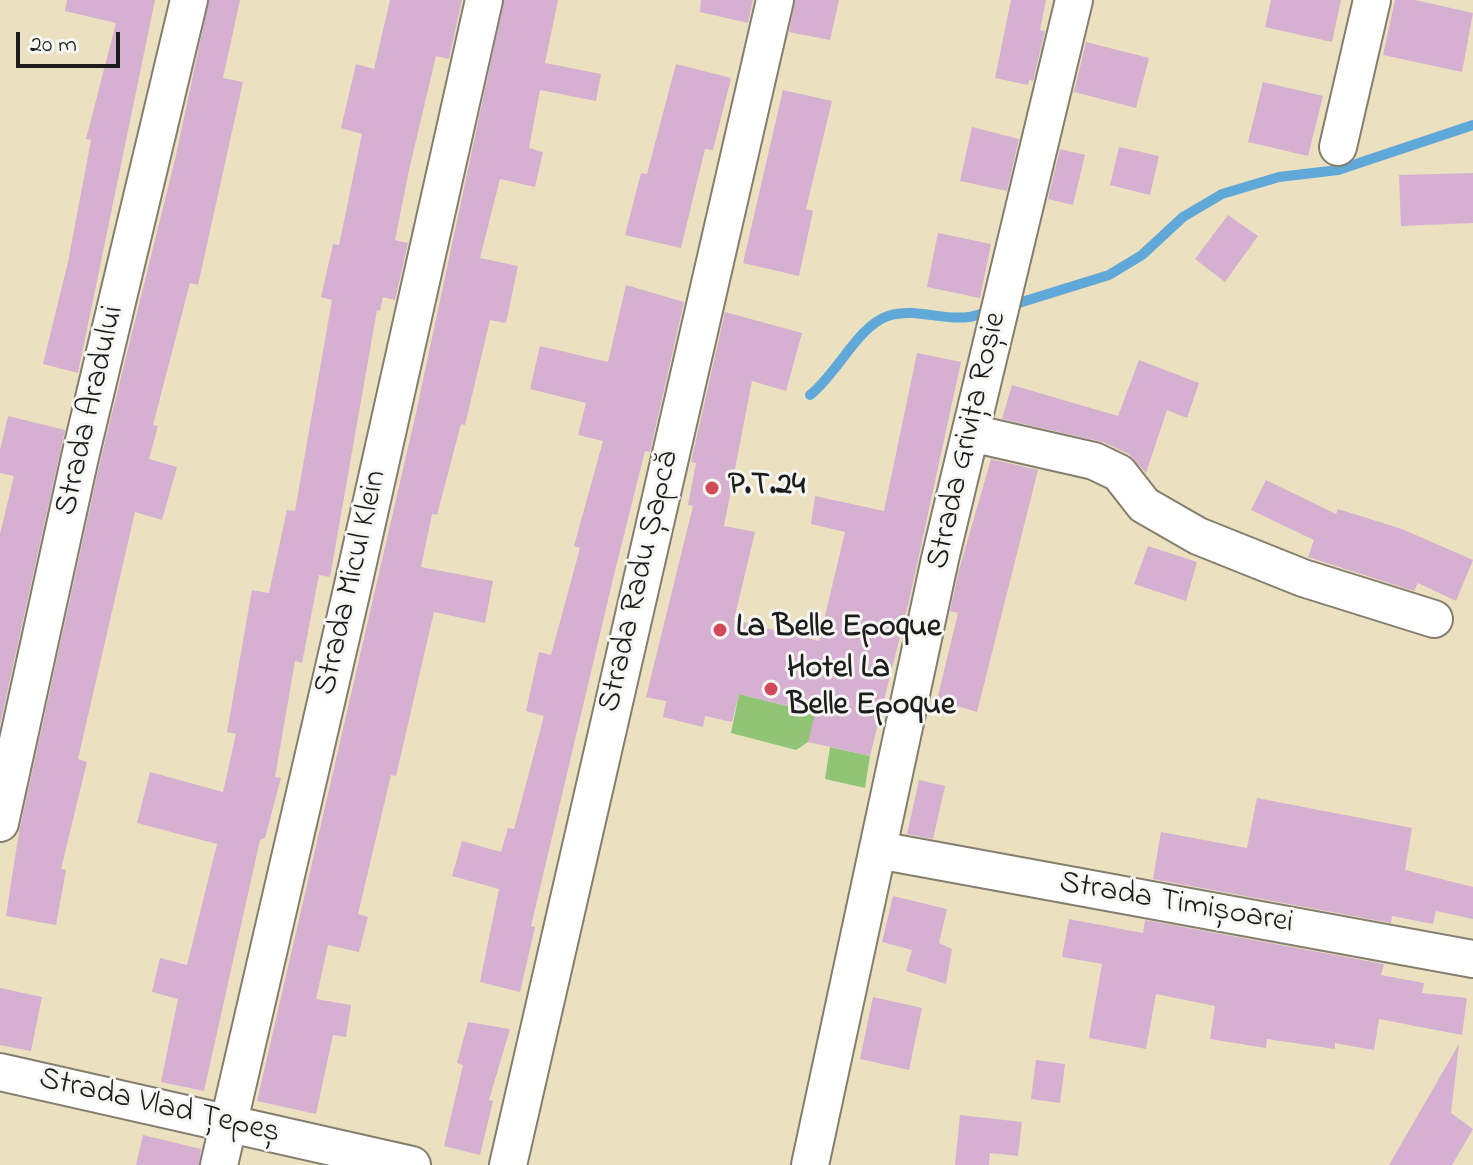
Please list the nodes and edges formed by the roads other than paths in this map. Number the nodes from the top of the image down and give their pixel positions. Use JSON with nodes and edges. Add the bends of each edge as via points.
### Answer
{"nodes":[{"id":1,"x":189,"y":0,"type":"edge"},
{"id":2,"x":484,"y":0,"type":"edge"},
{"id":3,"x":775,"y":0,"type":"edge"},
{"id":4,"x":1074,"y":0,"type":"edge"},
{"id":5,"x":1372,"y":0,"type":"edge"},
{"id":6,"x":1338,"y":147,"type":"dead end"},
{"id":7,"x":971,"y":433,"type":"junction"},
{"id":8,"x":1434,"y":619,"type":"dead end"},
{"id":9,"x":0,"y":823,"type":"edge"},
{"id":10,"x":878,"y":850,"type":"junction"},
{"id":11,"x":1473,"y":959,"type":"edge"},
{"id":12,"x":0,"y":1072,"type":"edge"},
{"id":13,"x":228,"y":1124,"type":"junction"},
{"id":14,"x":219,"y":1165,"type":"edge"},
{"id":15,"x":412,"y":1165,"type":"edge"},
{"id":16,"x":508,"y":1165,"type":"edge"},
{"id":17,"x":810,"y":1165,"type":"edge"}],
"edges":[{"from":1,"to":9,"type":"street","name":"Strada Aradului"},
{"from":2,"to":13,"type":"street","name":"Strada Micul Klein"},
{"from":3,"to":16,"type":"street","name":"Strada Radu Șapcă"},
{"from":4,"to":7,"type":"street","name":"Strada Grivița Roșie"},
{"from":5,"to":6,"type":"street"},
{"from":7,"to":8,"type":"street","via":[[1094,461],[1119,473],[1144,505],[1198,536],[1303,578]]},
{"from":7,"to":10,"type":"street","name":"Strada Grivița Roșie"},
{"from":10,"to":11,"type":"street","name":"Strada Timișoarei"},
{"from":10,"to":17,"type":"street","name":"Strada Grivița Roșie"},
{"from":12,"to":13,"type":"street","name":"Strada Vlad Țepeș"},
{"from":13,"to":14,"type":"street","name":"Strada Micul Klein"},
{"from":13,"to":15,"type":"street","name":"Strada Vlad Țepeș"}]}
